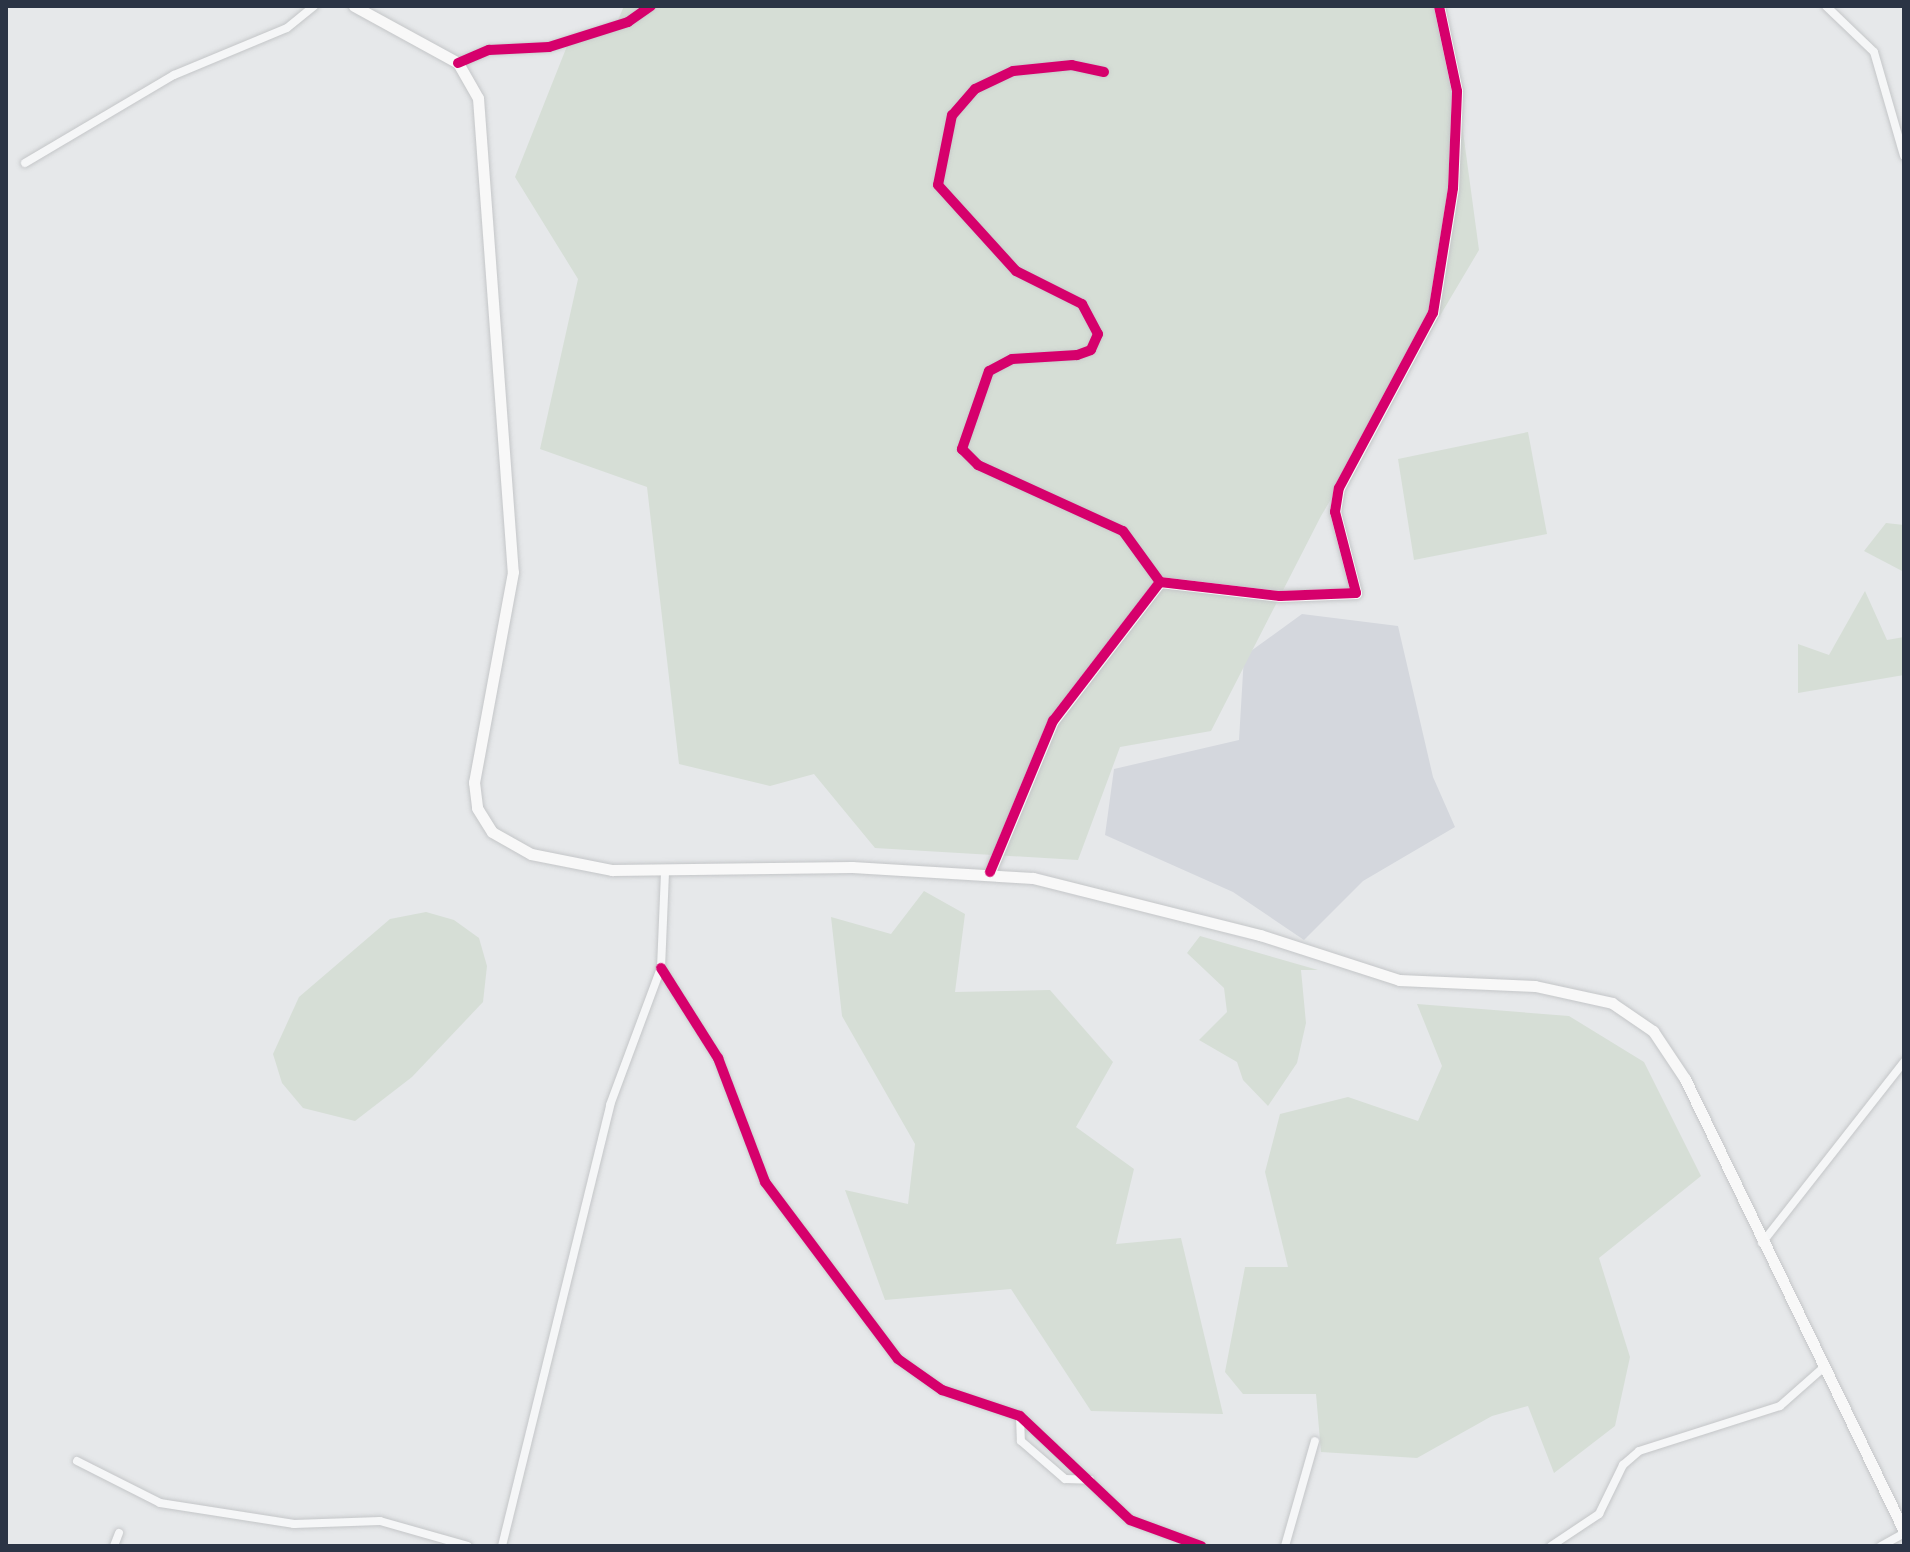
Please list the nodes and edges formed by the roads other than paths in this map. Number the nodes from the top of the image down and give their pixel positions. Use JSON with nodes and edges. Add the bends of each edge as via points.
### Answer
{"nodes":[{"id":1,"x":314,"y":6,"type":"edge"},
{"id":2,"x":354,"y":6,"type":"edge"},
{"id":3,"x":651,"y":6,"type":"edge"},
{"id":4,"x":1439,"y":6,"type":"edge"},
{"id":5,"x":1826,"y":6,"type":"edge"},
{"id":6,"x":458,"y":63,"type":"junction"},
{"id":7,"x":1104,"y":72,"type":"dead end"},
{"id":8,"x":1904,"y":156,"type":"edge"},
{"id":9,"x":25,"y":163,"type":"dead end"},
{"id":10,"x":1160,"y":582,"type":"junction"},
{"id":11,"x":990,"y":872,"type":"junction"},
{"id":12,"x":665,"y":874,"type":"junction"},
{"id":13,"x":661,"y":968,"type":"junction"},
{"id":14,"x":1904,"y":1062,"type":"edge"},
{"id":15,"x":1762,"y":1243,"type":"junction"},
{"id":16,"x":1823,"y":1368,"type":"junction"},
{"id":17,"x":1020,"y":1416,"type":"junction"},
{"id":18,"x":1035,"y":1429,"type":"junction"},
{"id":19,"x":1315,"y":1441,"type":"dead end"},
{"id":20,"x":1040,"y":1456,"type":"junction"},
{"id":21,"x":77,"y":1461,"type":"dead end"},
{"id":22,"x":1090,"y":1480,"type":"junction"},
{"id":23,"x":1904,"y":1532,"type":"edge"},
{"id":24,"x":119,"y":1533,"type":"dead end"},
{"id":25,"x":1164,"y":1542,"type":"edge"},
{"id":26,"x":114,"y":1546,"type":"edge"},
{"id":27,"x":468,"y":1546,"type":"edge"},
{"id":28,"x":502,"y":1546,"type":"edge"},
{"id":29,"x":1201,"y":1546,"type":"edge"},
{"id":30,"x":1285,"y":1546,"type":"edge"},
{"id":31,"x":1551,"y":1546,"type":"edge"},
{"id":32,"x":1881,"y":1546,"type":"edge"}],
"edges":[{"from":1,"to":9,"type":"street","via":[[287,28],[174,75]]},
{"from":2,"to":6,"type":"main road"},
{"from":3,"to":6,"type":"street","via":[[628,22],[549,47],[489,50]]},
{"from":4,"to":10,"type":"main road","via":[[1457,91],[1453,188],[1433,313],[1339,488],[1335,512],[1356,593],[1280,596]]},
{"from":5,"to":8,"type":"street","via":[[1874,52]]},
{"from":6,"to":12,"type":"main road","via":[[478,98],[513,572],[476,767],[477,808],[492,832],[531,854]]},
{"from":7,"to":10,"type":"street","via":[[1072,65],[1013,71],[975,89],[952,115],[938,185],[1016,271],[1082,304],[1098,334],[1091,350],[1077,355],[1012,359],[989,371],[962,449],[978,465],[1123,531]]},
{"from":10,"to":11,"type":"main road","via":[[1053,721]]},
{"from":11,"to":12,"type":"main road","via":[[852,867]]},
{"from":11,"to":15,"type":"main road","via":[[1086,888],[1413,983],[1535,986],[1612,1003],[1665,1044]]},
{"from":12,"to":13,"type":"street"},
{"from":13,"to":17,"type":"street","via":[[718,1058],[765,1182],[873,1329],[919,1377]]},
{"from":13,"to":28,"type":"street","via":[[610,1105]]},
{"from":14,"to":15,"type":"street"},
{"from":15,"to":16,"type":"main road"},
{"from":16,"to":23,"type":"main road"},
{"from":16,"to":31,"type":"street","via":[[1780,1406],[1639,1451],[1623,1465],[1599,1514]]},
{"from":17,"to":18,"type":"street"},
{"from":17,"to":20,"type":"street","via":[[1018,1437]]},
{"from":18,"to":20,"type":"street"},
{"from":18,"to":22,"type":"street"},
{"from":19,"to":30,"type":"street"},
{"from":20,"to":22,"type":"street","via":[[1065,1479]]},
{"from":21,"to":27,"type":"street","via":[[160,1503],[294,1524],[380,1521]]},
{"from":22,"to":25,"type":"street","via":[[1130,1520]]},
{"from":23,"to":32,"type":"street"},
{"from":24,"to":26,"type":"street"},
{"from":25,"to":29,"type":"street"}]}
